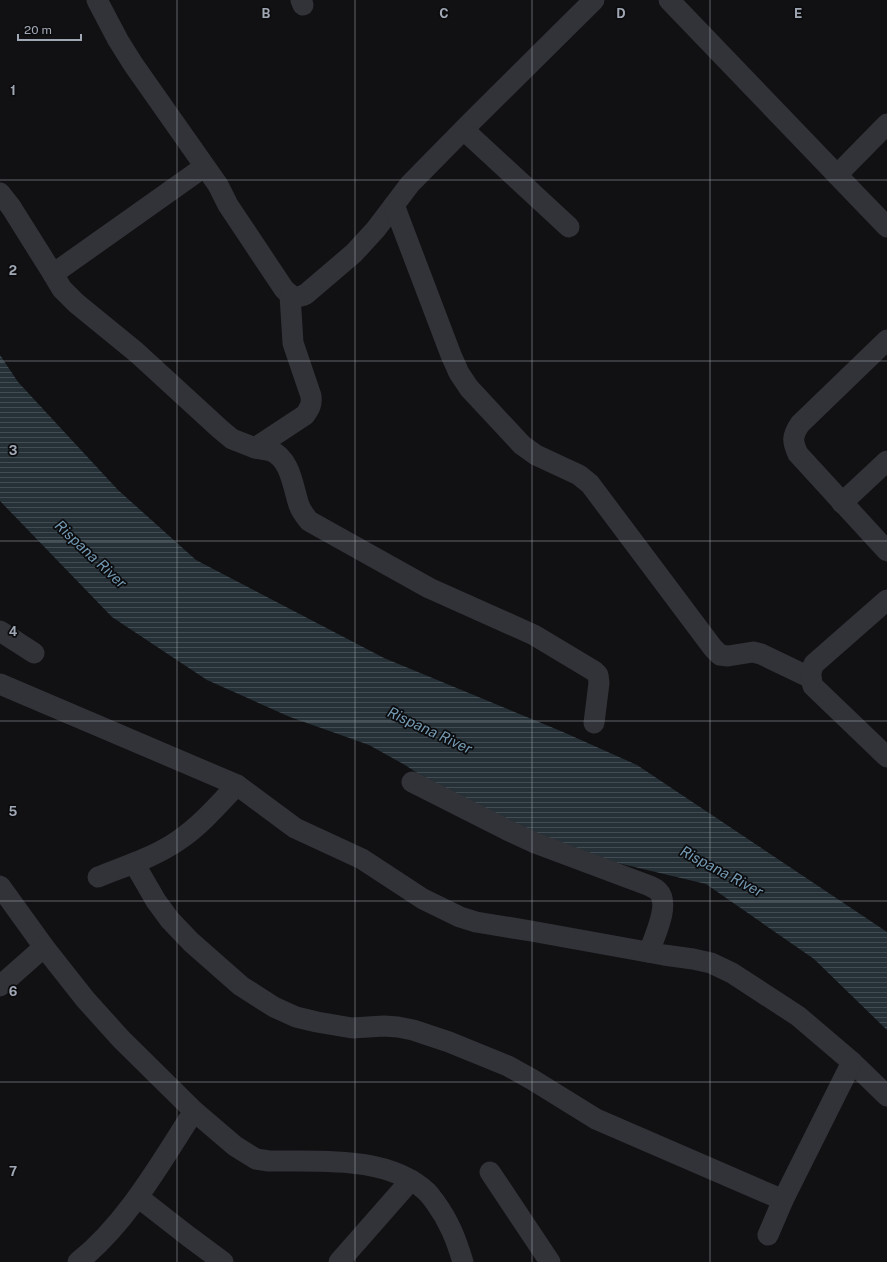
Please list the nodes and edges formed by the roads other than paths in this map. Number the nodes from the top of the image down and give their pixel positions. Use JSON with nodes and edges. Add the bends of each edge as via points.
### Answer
{"nodes":[{"id":1,"x":97,"y":0,"type":"edge"},
{"id":2,"x":594,"y":0,"type":"edge"},
{"id":3,"x":669,"y":0,"type":"edge"},
{"id":4,"x":887,"y":124,"type":"edge"},
{"id":5,"x":464,"y":130,"type":"junction"},
{"id":6,"x":204,"y":167,"type":"junction"},
{"id":7,"x":837,"y":175,"type":"junction"},
{"id":8,"x":0,"y":194,"type":"edge"},
{"id":9,"x":394,"y":205,"type":"junction"},
{"id":10,"x":569,"y":227,"type":"dead end"},
{"id":11,"x":887,"y":228,"type":"edge"},
{"id":12,"x":53,"y":274,"type":"junction"},
{"id":13,"x":290,"y":295,"type":"junction"},
{"id":14,"x":887,"y":340,"type":"edge"},
{"id":15,"x":255,"y":448,"type":"junction"},
{"id":16,"x":887,"y":461,"type":"edge"},
{"id":17,"x":842,"y":503,"type":"junction"},
{"id":18,"x":887,"y":551,"type":"edge"},
{"id":19,"x":887,"y":600,"type":"edge"},
{"id":20,"x":0,"y":631,"type":"edge"},
{"id":21,"x":34,"y":653,"type":"dead end"},
{"id":22,"x":811,"y":678,"type":"junction"},
{"id":23,"x":0,"y":684,"type":"edge"},
{"id":24,"x":594,"y":722,"type":"dead end"},
{"id":25,"x":886,"y":754,"type":"edge"},
{"id":26,"x":412,"y":782,"type":"dead end"},
{"id":27,"x":237,"y":785,"type":"junction"},
{"id":28,"x":134,"y":863,"type":"junction"},
{"id":29,"x":98,"y":876,"type":"dead end"},
{"id":30,"x":0,"y":888,"type":"edge"},
{"id":31,"x":44,"y":947,"type":"junction"},
{"id":32,"x":649,"y":952,"type":"junction"},
{"id":33,"x":0,"y":986,"type":"edge"},
{"id":34,"x":852,"y":1062,"type":"junction"},
{"id":35,"x":887,"y":1096,"type":"edge"},
{"id":36,"x":194,"y":1111,"type":"junction"},
{"id":37,"x":490,"y":1172,"type":"dead end"},
{"id":38,"x":412,"y":1180,"type":"junction"},
{"id":39,"x":138,"y":1197,"type":"junction"},
{"id":40,"x":783,"y":1200,"type":"junction"},
{"id":41,"x":768,"y":1236,"type":"dead end"},
{"id":42,"x":78,"y":1262,"type":"edge"},
{"id":43,"x":224,"y":1262,"type":"edge"},
{"id":44,"x":339,"y":1262,"type":"edge"},
{"id":45,"x":463,"y":1262,"type":"edge"},
{"id":46,"x":550,"y":1262,"type":"edge"}],
"edges":[{"from":1,"to":6,"type":"street","via":[[133,64]]},
{"from":2,"to":5,"type":"street"},
{"from":3,"to":7,"type":"street"},
{"from":4,"to":7,"type":"street"},
{"from":5,"to":9,"type":"street","via":[[410,184]]},
{"from":5,"to":10,"type":"street"},
{"from":6,"to":12,"type":"street"},
{"from":6,"to":13,"type":"street","via":[[284,290]]},
{"from":7,"to":11,"type":"street"},
{"from":8,"to":12,"type":"street"},
{"from":9,"to":13,"type":"street","via":[[354,253],[306,294],[299,297]]},
{"from":9,"to":22,"type":"street","via":[[451,355],[469,388],[522,445],[536,455],[579,475],[590,484],[720,655],[753,652],[761,654]]},
{"from":12,"to":15,"type":"street","via":[[62,289],[76,303],[136,352],[220,429],[232,439]]},
{"from":13,"to":15,"type":"street","via":[[293,344],[312,402],[305,415]]},
{"from":14,"to":17,"type":"street","via":[[800,424],[794,433],[793,444],[798,454]]},
{"from":15,"to":24,"type":"street","via":[[271,452],[284,463],[299,504],[309,521],[429,588],[534,635],[594,671],[600,683]]},
{"from":16,"to":17,"type":"street"},
{"from":17,"to":18,"type":"street"},
{"from":19,"to":22,"type":"street","via":[[814,664]]},
{"from":20,"to":21,"type":"street"},
{"from":22,"to":25,"type":"street","via":[[813,686]]},
{"from":23,"to":27,"type":"street"},
{"from":26,"to":32,"type":"street","via":[[535,843],[659,891],[663,900],[663,911]]},
{"from":27,"to":28,"type":"street","via":[[205,819],[179,840]]},
{"from":27,"to":32,"type":"street","via":[[295,828],[362,859],[423,899],[460,917],[476,922]]},
{"from":28,"to":29,"type":"street"},
{"from":28,"to":40,"type":"street","via":[[156,901],[191,942],[241,986],[274,1007],[329,1025],[352,1028],[398,1027],[449,1042],[508,1066],[596,1119]]},
{"from":30,"to":31,"type":"street"},
{"from":31,"to":33,"type":"street"},
{"from":31,"to":36,"type":"street","via":[[104,1022]]},
{"from":32,"to":34,"type":"street","via":[[693,958],[732,973],[798,1016]]},
{"from":34,"to":35,"type":"street"},
{"from":34,"to":40,"type":"street"},
{"from":36,"to":38,"type":"street","via":[[235,1146],[256,1159],[269,1162],[372,1165],[394,1171]]},
{"from":36,"to":39,"type":"street"},
{"from":37,"to":46,"type":"street"},
{"from":38,"to":44,"type":"street"},
{"from":38,"to":45,"type":"street","via":[[428,1192],[441,1210],[456,1237]]},
{"from":39,"to":42,"type":"street","via":[[98,1244]]},
{"from":39,"to":43,"type":"street"},
{"from":40,"to":41,"type":"street"}]}
